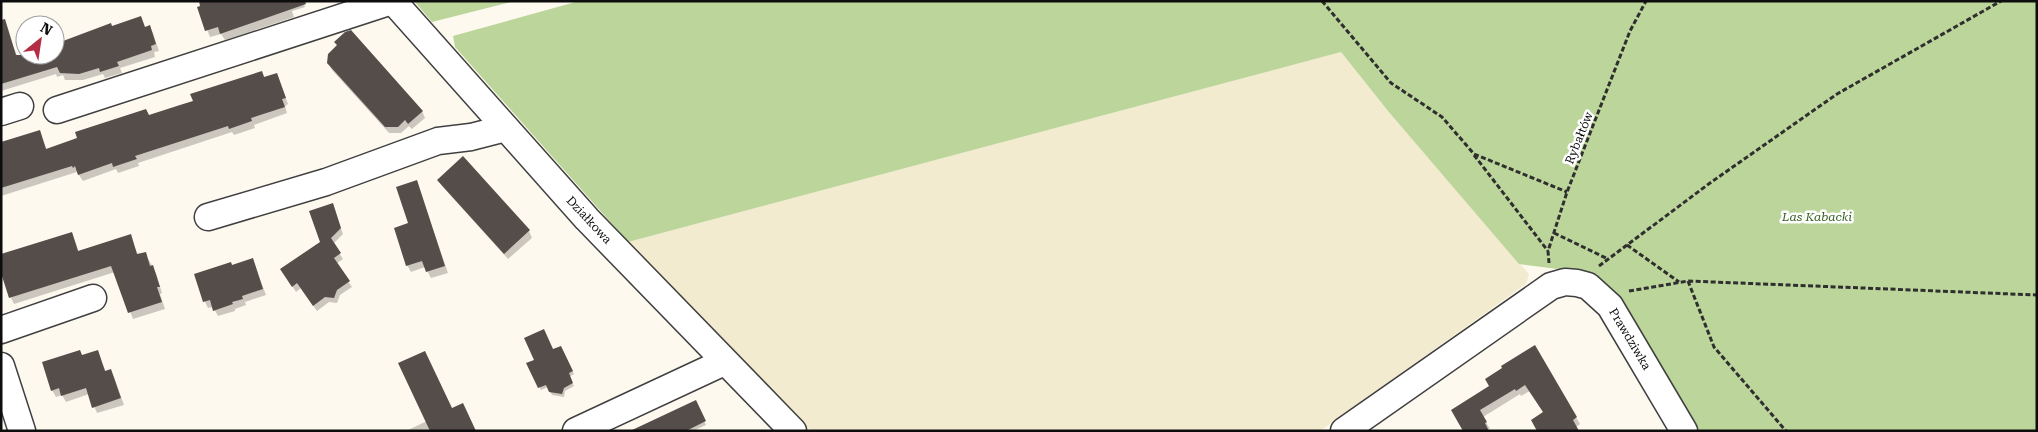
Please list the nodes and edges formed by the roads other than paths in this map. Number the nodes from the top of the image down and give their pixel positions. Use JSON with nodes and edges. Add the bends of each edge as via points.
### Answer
{"nodes":[{"id":1,"x":393,"y":1,"type":"edge"},
{"id":2,"x":57,"y":110,"type":"dead end"},
{"id":3,"x":506,"y":128,"type":"junction"},
{"id":4,"x":208,"y":217,"type":"dead end"},
{"id":5,"x":93,"y":298,"type":"dead end"},
{"id":6,"x":1,"y":330,"type":"edge"},
{"id":7,"x":724,"y":362,"type":"junction"},
{"id":8,"x":1,"y":366,"type":"edge"},
{"id":9,"x":22,"y":431,"type":"edge"},
{"id":10,"x":576,"y":431,"type":"edge"},
{"id":11,"x":793,"y":431,"type":"edge"},
{"id":12,"x":1344,"y":431,"type":"edge"},
{"id":13,"x":1684,"y":431,"type":"edge"}],
"edges":[{"from":1,"to":2,"type":"street"},
{"from":1,"to":3,"type":"street","name":"Działkowa"},
{"from":3,"to":4,"type":"street","via":[[438,141],[326,182]]},
{"from":3,"to":7,"type":"street","name":"Działkowa","via":[[587,219]]},
{"from":5,"to":6,"type":"street"},
{"from":7,"to":10,"type":"street"},
{"from":7,"to":11,"type":"street","name":"Działkowa"},
{"from":8,"to":9,"type":"street"},
{"from":12,"to":13,"type":"street","name":"Prawdziwka","via":[[1551,286],[1565,282],[1588,286],[1610,306]]}]}
